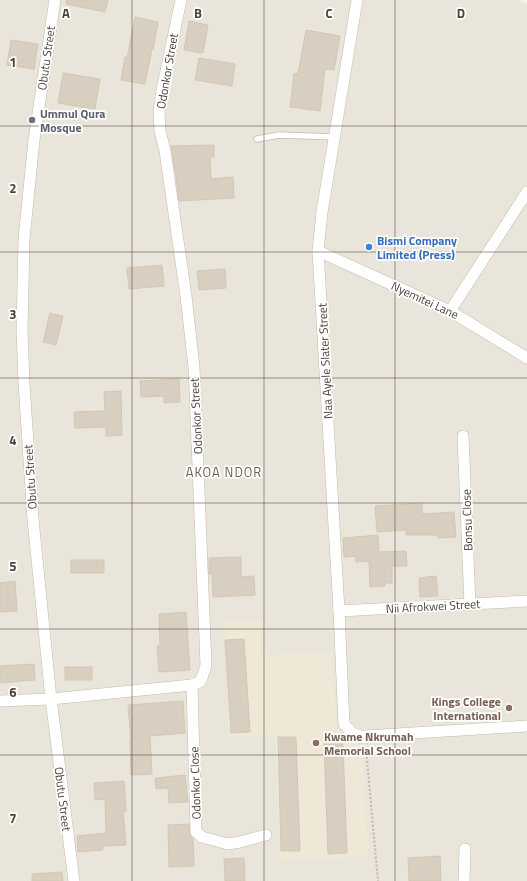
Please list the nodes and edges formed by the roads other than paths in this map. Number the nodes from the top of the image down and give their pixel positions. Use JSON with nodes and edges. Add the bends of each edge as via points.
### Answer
{"nodes":[{"id":1,"x":55,"y":0,"type":"edge"},
{"id":2,"x":181,"y":0,"type":"edge"},
{"id":3,"x":357,"y":0,"type":"edge"},
{"id":4,"x":335,"y":137,"type":"junction"},
{"id":5,"x":257,"y":139,"type":"dead end"},
{"id":6,"x":527,"y":192,"type":"edge"},
{"id":7,"x":318,"y":252,"type":"junction"},
{"id":8,"x":450,"y":311,"type":"junction"},
{"id":9,"x":527,"y":358,"type":"edge"},
{"id":10,"x":463,"y":436,"type":"dead end"},
{"id":11,"x":527,"y":602,"type":"edge"},
{"id":12,"x":470,"y":604,"type":"junction"},
{"id":13,"x":340,"y":611,"type":"junction"},
{"id":14,"x":192,"y":685,"type":"junction"},
{"id":15,"x":51,"y":699,"type":"junction"},
{"id":16,"x":0,"y":702,"type":"edge"},
{"id":17,"x":527,"y":726,"type":"edge"},
{"id":18,"x":266,"y":835,"type":"dead end"},
{"id":19,"x":465,"y":849,"type":"dead end"},
{"id":20,"x":74,"y":881,"type":"edge"},
{"id":21,"x":464,"y":881,"type":"edge"}],
"edges":[{"from":1,"to":15,"type":"street","name":"Obutu Street","via":[[33,147],[24,239],[22,331],[32,519]]},
{"from":2,"to":14,"type":"street","name":"Odonkor Street","via":[[159,111],[194,367],[206,665],[200,682]]},
{"from":3,"to":4,"type":"street","name":"Naa Ayele Slater Street"},
{"from":4,"to":5,"type":"lane","via":[[279,135]]},
{"from":4,"to":7,"type":"street","name":"Naa Ayele Slater Street"},
{"from":6,"to":8,"type":"street"},
{"from":7,"to":8,"type":"street","name":"Nyemitei Lane"},
{"from":7,"to":13,"type":"street","name":"Naa Ayele Slater Street"},
{"from":8,"to":9,"type":"street","name":"Nyemitei Lane"},
{"from":10,"to":12,"type":"street","name":"Bonsu Close"},
{"from":11,"to":12,"type":"street","name":"Nii Afrokwei Street"},
{"from":12,"to":13,"type":"street","name":"Nii Afrokwei Street"},
{"from":13,"to":17,"type":"street","name":"Naa Ayele Slater Street","via":[[344,724],[352,733],[365,738]]},
{"from":14,"to":15,"type":"street"},
{"from":14,"to":18,"type":"street","name":"Odonkor Close","via":[[196,832],[202,837],[228,844]]},
{"from":15,"to":16,"type":"street"},
{"from":15,"to":20,"type":"street","name":"Obutu Street"},
{"from":19,"to":21,"type":"street"}]}
